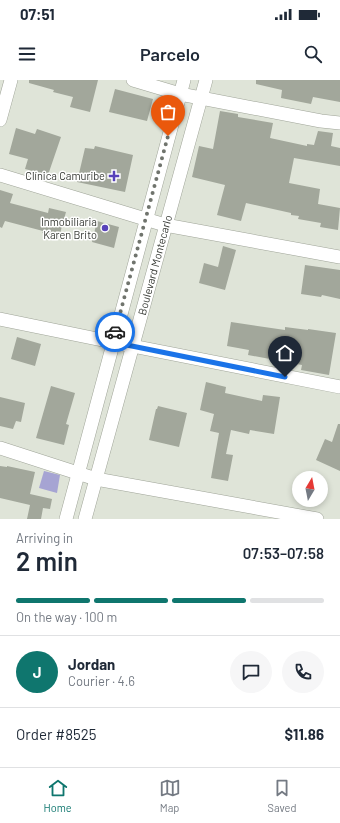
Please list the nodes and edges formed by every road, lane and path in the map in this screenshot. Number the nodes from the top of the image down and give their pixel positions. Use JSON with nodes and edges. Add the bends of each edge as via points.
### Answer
{"nodes":[{"id":1,"x":11,"y":80,"type":"edge"},
{"id":2,"x":133,"y":80,"type":"edge"},
{"id":3,"x":184,"y":80,"type":"edge"},
{"id":4,"x":206,"y":80,"type":"edge"},
{"id":5,"x":180,"y":94,"type":"junction"},
{"id":6,"x":201,"y":98,"type":"junction"},
{"id":7,"x":0,"y":120,"type":"edge"},
{"id":8,"x":340,"y":123,"type":"edge"},
{"id":9,"x":0,"y":175,"type":"edge"},
{"id":10,"x":146,"y":219,"type":"junction"},
{"id":11,"x":166,"y":225,"type":"junction"},
{"id":12,"x":340,"y":257,"type":"edge"},
{"id":13,"x":0,"y":319,"type":"edge"},
{"id":14,"x":112,"y":342,"type":"junction"},
{"id":15,"x":133,"y":346,"type":"junction"},
{"id":16,"x":340,"y":387,"type":"edge"},
{"id":17,"x":0,"y":448,"type":"edge"},
{"id":18,"x":78,"y":473,"type":"junction"},
{"id":19,"x":96,"y":479,"type":"junction"},
{"id":20,"x":66,"y":519,"type":"edge"},
{"id":21,"x":85,"y":519,"type":"edge"},
{"id":22,"x":317,"y":519,"type":"edge"}],
"edges":[{"from":1,"to":7,"type":"street"},
{"from":2,"to":5,"type":"street"},
{"from":3,"to":5,"type":"street","name":"Boulevard Montecarlo"},
{"from":4,"to":6,"type":"street","name":"Boulevard Montecarlo"},
{"from":5,"to":6,"type":"street"},
{"from":5,"to":10,"type":"street","name":"Boulevard Montecarlo"},
{"from":6,"to":8,"type":"street"},
{"from":6,"to":11,"type":"street","name":"Boulevard Montecarlo"},
{"from":9,"to":10,"type":"street"},
{"from":10,"to":11,"type":"street"},
{"from":10,"to":14,"type":"street","name":"Boulevard Montecarlo"},
{"from":11,"to":12,"type":"street"},
{"from":11,"to":15,"type":"street","name":"Boulevard Montecarlo"},
{"from":13,"to":14,"type":"street"},
{"from":14,"to":15,"type":"street"},
{"from":14,"to":18,"type":"street","name":"Boulevard Montecarlo"},
{"from":15,"to":16,"type":"street"},
{"from":15,"to":19,"type":"street","name":"Boulevard Montecarlo"},
{"from":17,"to":18,"type":"street"},
{"from":18,"to":19,"type":"street"},
{"from":18,"to":20,"type":"street","name":"Boulevard Montecarlo"},
{"from":19,"to":21,"type":"street","name":"Boulevard Montecarlo"},
{"from":19,"to":22,"type":"street"}]}
